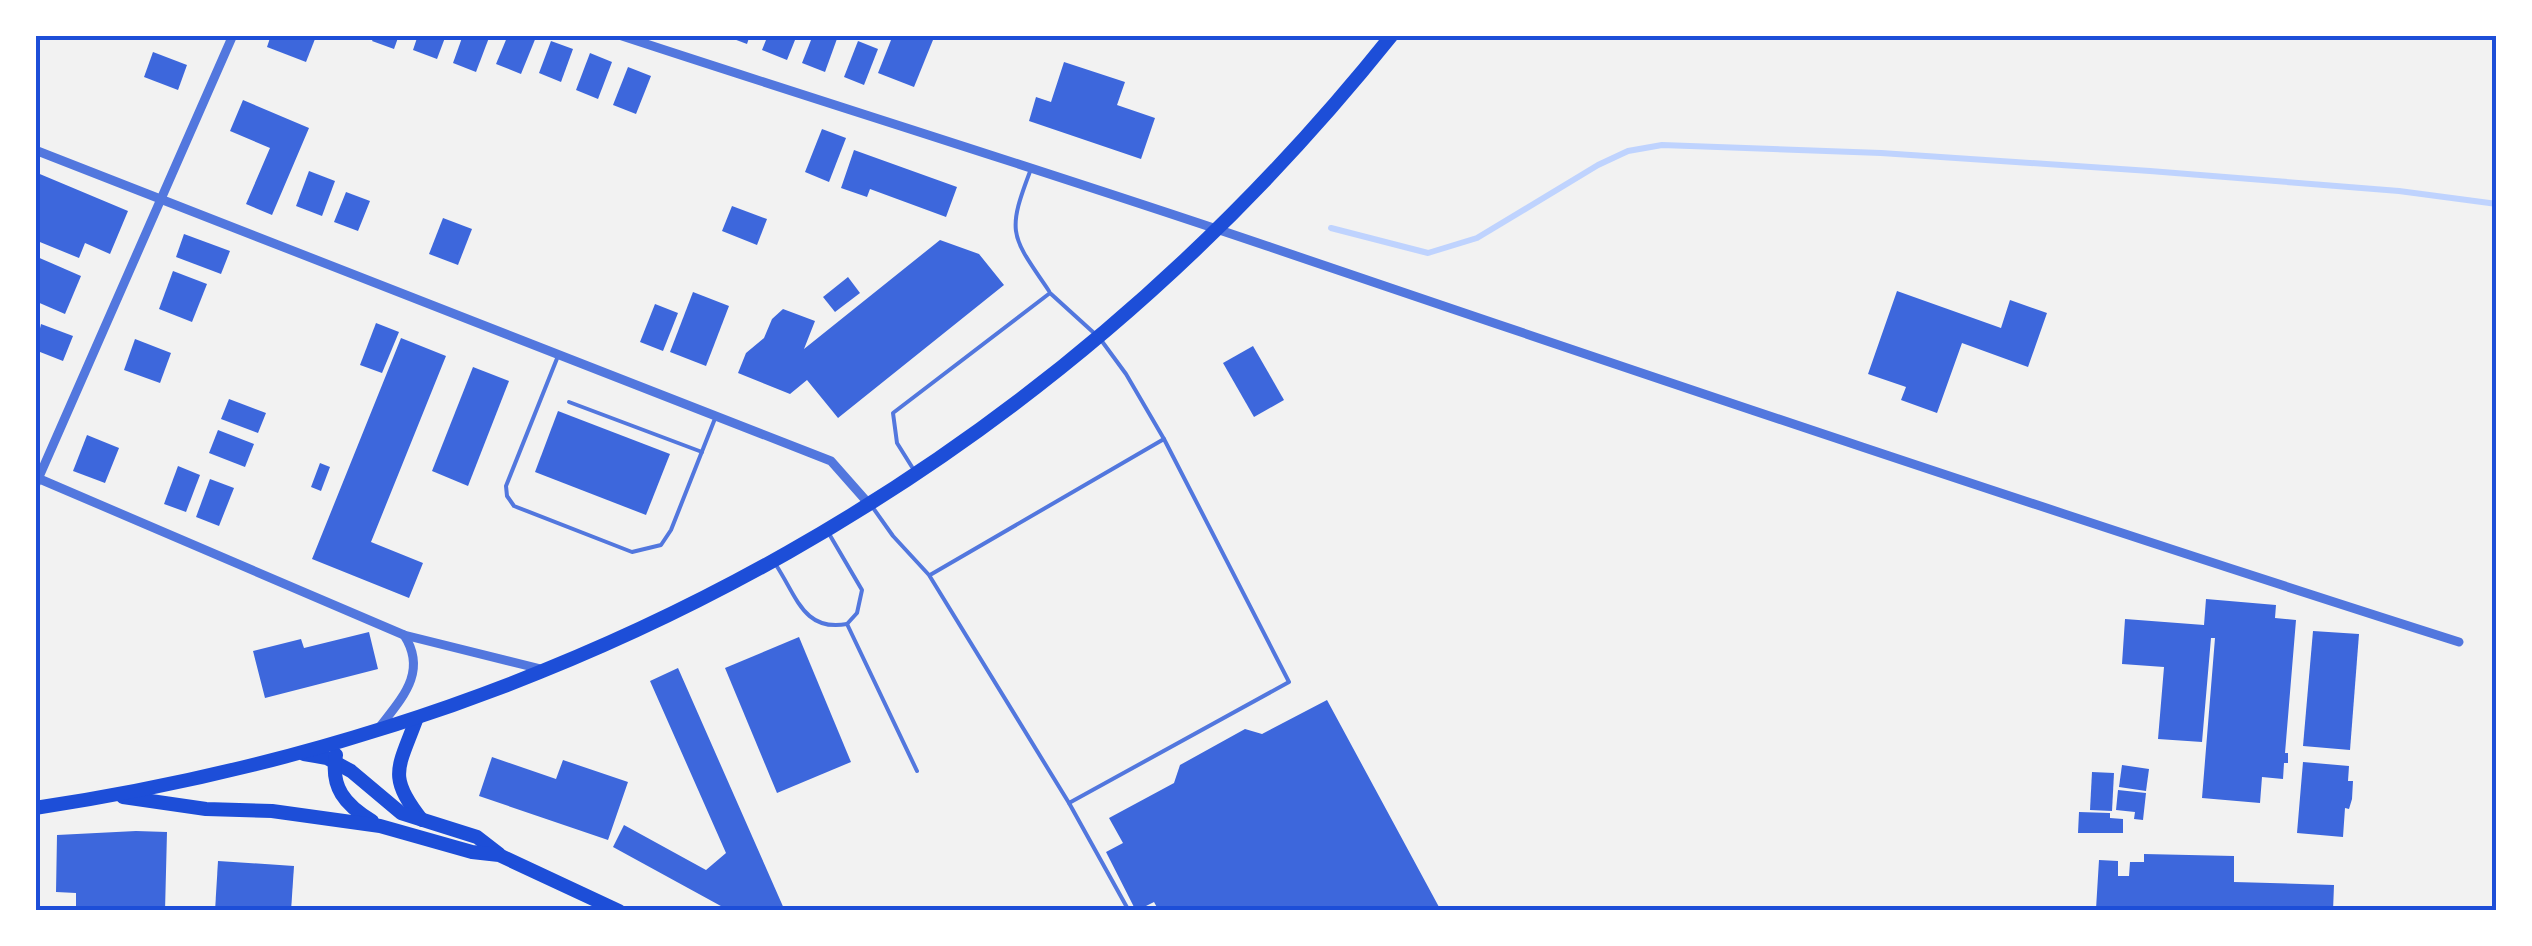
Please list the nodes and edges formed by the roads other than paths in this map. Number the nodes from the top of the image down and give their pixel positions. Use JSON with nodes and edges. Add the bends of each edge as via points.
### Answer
{"nodes":[{"id":1,"x":234,"y":35,"type":"edge"},
{"id":2,"x":619,"y":35,"type":"edge"},
{"id":3,"x":1392,"y":35,"type":"edge"},
{"id":4,"x":35,"y":150,"type":"edge"},
{"id":5,"x":1031,"y":169,"type":"junction"},
{"id":6,"x":161,"y":201,"type":"junction"},
{"id":7,"x":1218,"y":230,"type":"junction"},
{"id":8,"x":1050,"y":293,"type":"junction"},
{"id":9,"x":1099,"y":337,"type":"junction"},
{"id":10,"x":558,"y":354,"type":"junction"},
{"id":11,"x":570,"y":402,"type":"dead end"},
{"id":12,"x":716,"y":416,"type":"junction"},
{"id":13,"x":1164,"y":439,"type":"junction"},
{"id":14,"x":702,"y":452,"type":"junction"},
{"id":15,"x":917,"y":475,"type":"junction"},
{"id":16,"x":36,"y":481,"type":"edge"},
{"id":17,"x":871,"y":505,"type":"junction"},
{"id":18,"x":827,"y":531,"type":"junction"},
{"id":19,"x":774,"y":561,"type":"junction"},
{"id":20,"x":929,"y":575,"type":"junction"},
{"id":21,"x":847,"y":624,"type":"junction"},
{"id":22,"x":404,"y":634,"type":"junction"},
{"id":23,"x":2460,"y":642,"type":"dead end"},
{"id":24,"x":547,"y":670,"type":"junction"},
{"id":25,"x":416,"y":720,"type":"junction"},
{"id":26,"x":376,"y":732,"type":"junction"},
{"id":27,"x":349,"y":740,"type":"junction"},
{"id":28,"x":298,"y":754,"type":"junction"},
{"id":29,"x":335,"y":762,"type":"junction"},
{"id":30,"x":916,"y":771,"type":"dead end"},
{"id":31,"x":112,"y":795,"type":"junction"},
{"id":32,"x":1070,"y":803,"type":"junction"},
{"id":33,"x":35,"y":808,"type":"edge"},
{"id":34,"x":422,"y":820,"type":"junction"},
{"id":35,"x":380,"y":826,"type":"junction"},
{"id":36,"x":500,"y":855,"type":"junction"},
{"id":37,"x":620,"y":911,"type":"edge"},
{"id":38,"x":1130,"y":911,"type":"edge"}],
"edges":[{"from":1,"to":6,"type":"street"},
{"from":2,"to":5,"type":"street"},
{"from":3,"to":7,"type":"main road"},
{"from":4,"to":6,"type":"street"},
{"from":5,"to":7,"type":"street"},
{"from":5,"to":8,"type":"lane","via":[[1014,212],[1018,246]]},
{"from":6,"to":10,"type":"street"},
{"from":6,"to":16,"type":"street"},
{"from":7,"to":9,"type":"main road"},
{"from":7,"to":23,"type":"street"},
{"from":8,"to":9,"type":"lane"},
{"from":8,"to":15,"type":"lane","via":[[893,414],[897,443]]},
{"from":9,"to":13,"type":"lane"},
{"from":9,"to":15,"type":"main road"},
{"from":10,"to":12,"type":"street"},
{"from":10,"to":14,"type":"lane","via":[[506,486],[514,506],[626,550],[648,550],[672,530]]},
{"from":11,"to":14,"type":"lane"},
{"from":12,"to":14,"type":"lane"},
{"from":12,"to":17,"type":"street","via":[[832,461]]},
{"from":13,"to":20,"type":"lane"},
{"from":13,"to":32,"type":"lane","via":[[1288,682]]},
{"from":15,"to":17,"type":"main road"},
{"from":16,"to":22,"type":"street"},
{"from":17,"to":18,"type":"main road"},
{"from":17,"to":20,"type":"lane"},
{"from":18,"to":19,"type":"main road"},
{"from":18,"to":21,"type":"lane","via":[[862,590]]},
{"from":19,"to":21,"type":"lane","via":[[812,622],[828,628]]},
{"from":19,"to":24,"type":"main road"},
{"from":20,"to":32,"type":"lane"},
{"from":21,"to":30,"type":"lane"},
{"from":22,"to":24,"type":"street"},
{"from":22,"to":26,"type":"street","via":[[416,662],[414,677]]},
{"from":24,"to":25,"type":"main road"},
{"from":25,"to":26,"type":"main road"},
{"from":25,"to":34,"type":"main road","via":[[398,777]]},
{"from":26,"to":27,"type":"main road"},
{"from":27,"to":28,"type":"main road"},
{"from":27,"to":29,"type":"main road"},
{"from":28,"to":29,"type":"main road"},
{"from":28,"to":31,"type":"main road"},
{"from":29,"to":34,"type":"main road","via":[[400,812]]},
{"from":29,"to":35,"type":"main road","via":[[342,798]]},
{"from":31,"to":33,"type":"main road"},
{"from":31,"to":35,"type":"main road"},
{"from":32,"to":38,"type":"lane"},
{"from":34,"to":36,"type":"main road","via":[[477,837]]},
{"from":35,"to":36,"type":"main road"},
{"from":36,"to":37,"type":"main road"}]}
